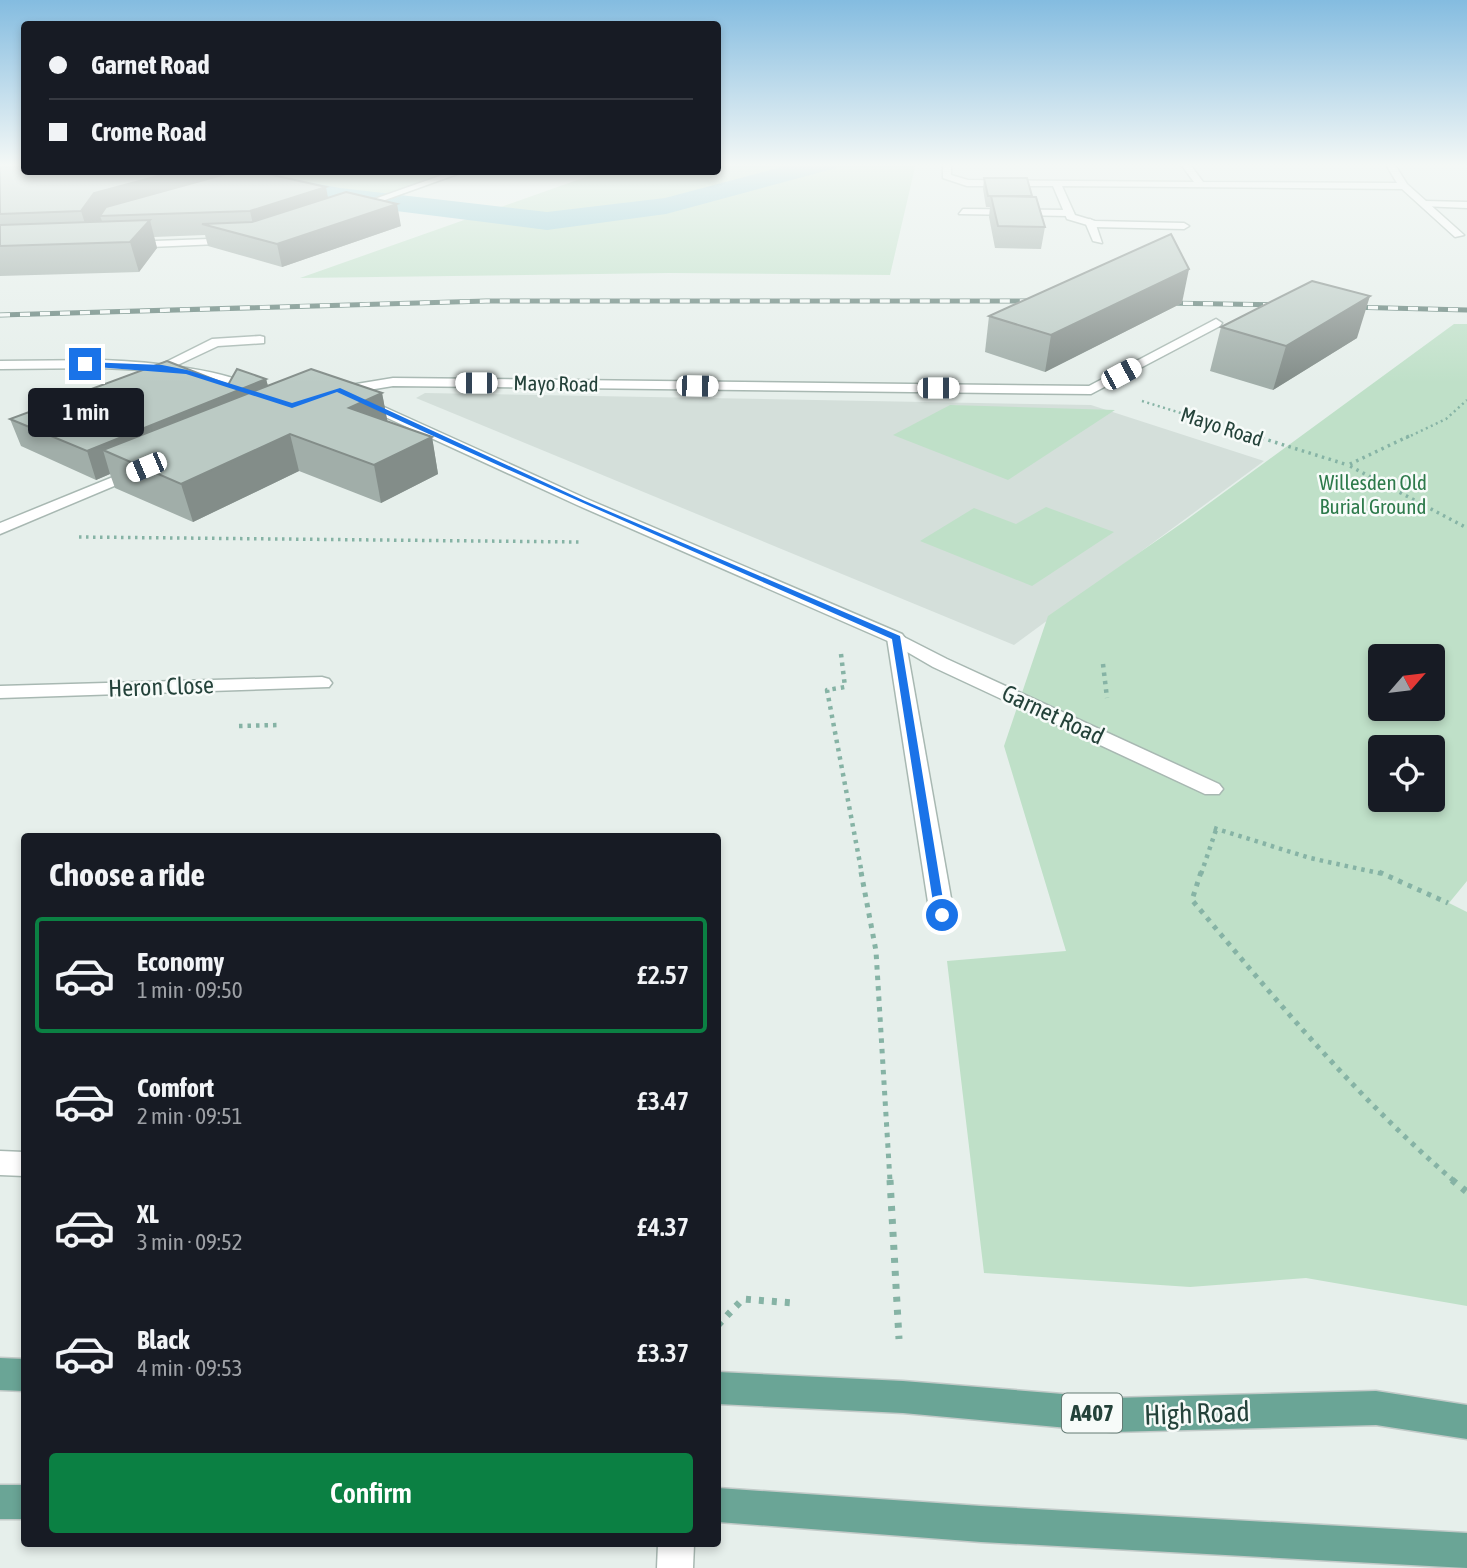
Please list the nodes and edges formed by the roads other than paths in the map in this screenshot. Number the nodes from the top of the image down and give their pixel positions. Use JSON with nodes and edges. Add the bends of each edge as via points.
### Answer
{"nodes":[{"id":1,"x":1096,"y":236,"type":"edge"},
{"id":2,"x":244,"y":240,"type":"edge"},
{"id":3,"x":1098,"y":241,"type":"dead end"},
{"id":4,"x":121,"y":245,"type":"edge"},
{"id":5,"x":1216,"y":323,"type":"dead end"},
{"id":6,"x":260,"y":340,"type":"dead end"},
{"id":7,"x":0,"y":365,"type":"edge"},
{"id":8,"x":162,"y":367,"type":"junction"},
{"id":9,"x":337,"y":390,"type":"junction"},
{"id":10,"x":315,"y":397,"type":"edge"},
{"id":11,"x":272,"y":398,"type":"edge"},
{"id":12,"x":152,"y":464,"type":"edge"},
{"id":13,"x":0,"y":529,"type":"edge"},
{"id":14,"x":897,"y":638,"type":"junction"},
{"id":15,"x":322,"y":683,"type":"dead end"},
{"id":16,"x":0,"y":692,"type":"edge"},
{"id":17,"x":1212,"y":789,"type":"dead end"},
{"id":18,"x":942,"y":915,"type":"dead end"},
{"id":19,"x":0,"y":1163,"type":"edge"},
{"id":20,"x":21,"y":1164,"type":"edge"},
{"id":21,"x":0,"y":1374,"type":"edge"},
{"id":22,"x":21,"y":1375,"type":"edge"},
{"id":23,"x":721,"y":1388,"type":"edge"},
{"id":24,"x":1467,"y":1422,"type":"edge"},
{"id":25,"x":0,"y":1502,"type":"edge"},
{"id":26,"x":21,"y":1502,"type":"edge"},
{"id":27,"x":721,"y":1505,"type":"edge"},
{"id":28,"x":676,"y":1547,"type":"edge"},
{"id":29,"x":1467,"y":1551,"type":"edge"},
{"id":30,"x":675,"y":1568,"type":"edge"}],
"edges":[{"from":1,"to":3,"type":"street"},
{"from":2,"to":4,"type":"street"},
{"from":5,"to":9,"type":"street","name":"Mayo Road","via":[[1091,390],[393,382]]},
{"from":6,"to":8,"type":"street","via":[[216,342]]},
{"from":7,"to":8,"type":"street"},
{"from":8,"to":11,"type":"street"},
{"from":9,"to":10,"type":"street","name":"Mayo Road"},
{"from":9,"to":14,"type":"street","name":"Garnet Road"},
{"from":12,"to":13,"type":"street"},
{"from":14,"to":17,"type":"street","name":"Garnet Road","via":[[940,663]]},
{"from":14,"to":18,"type":"street"},
{"from":15,"to":16,"type":"street","name":"Heron Close"},
{"from":19,"to":20,"type":"street"},
{"from":21,"to":22,"type":"main road"},
{"from":23,"to":24,"type":"main road","name":"High Road","number":"A407","via":[[903,1397],[1112,1415],[1376,1408]]},
{"from":25,"to":26,"type":"main road"},
{"from":27,"to":29,"type":"main road"},
{"from":28,"to":30,"type":"street"}]}
